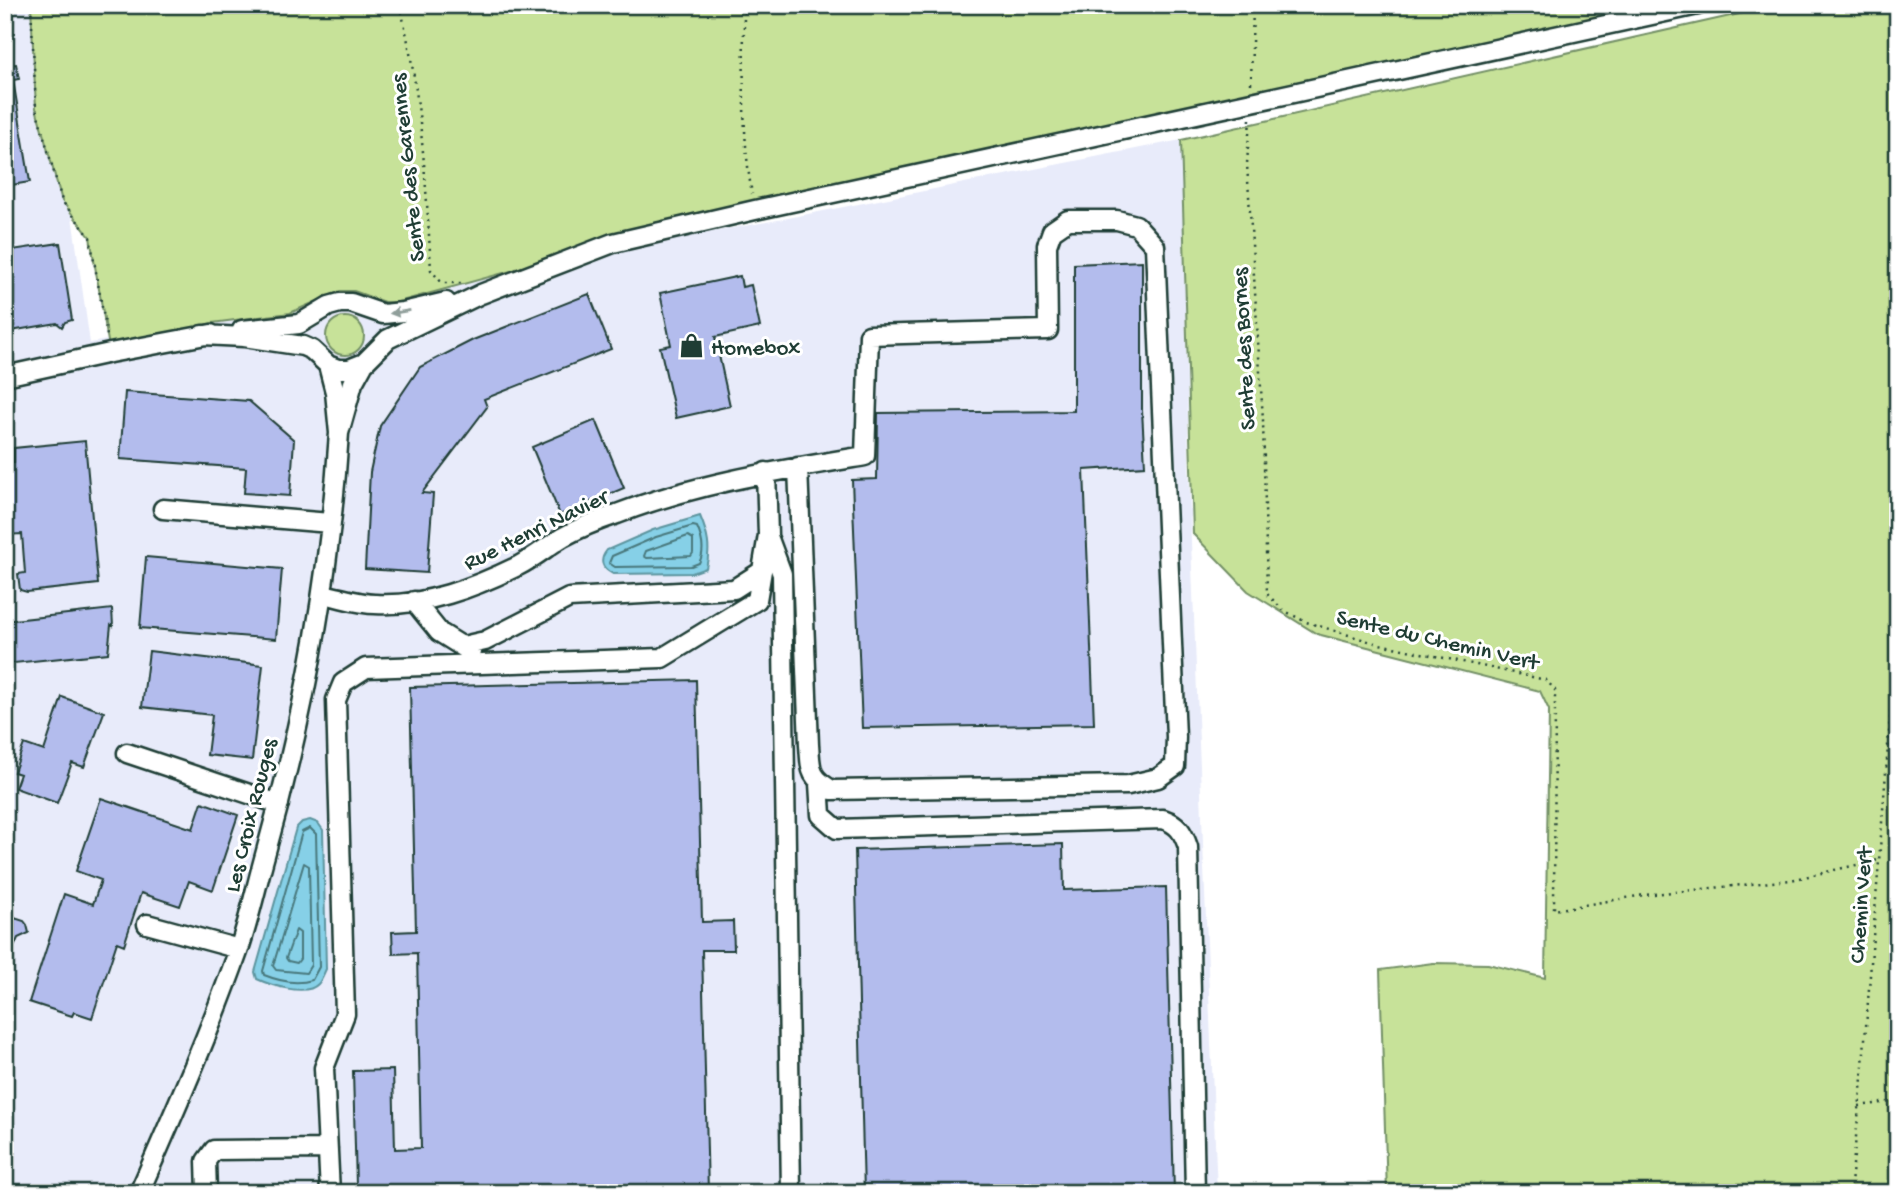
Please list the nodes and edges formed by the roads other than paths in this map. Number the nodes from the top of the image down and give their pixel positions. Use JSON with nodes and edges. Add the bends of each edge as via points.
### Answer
{"nodes":[{"id":1,"x":1698,"y":5,"type":"edge"},
{"id":2,"x":481,"y":294,"type":"junction"},
{"id":3,"x":366,"y":310,"type":"junction"},
{"id":4,"x":320,"y":313,"type":"junction"},
{"id":5,"x":202,"y":335,"type":"junction"},
{"id":6,"x":370,"y":357,"type":"junction"},
{"id":7,"x":322,"y":360,"type":"junction"},
{"id":8,"x":5,"y":376,"type":"edge"},
{"id":9,"x":339,"y":432,"type":"junction"},
{"id":10,"x":798,"y":467,"type":"junction"},
{"id":11,"x":766,"y":472,"type":"junction"},
{"id":12,"x":163,"y":509,"type":"dead end"},
{"id":13,"x":330,"y":523,"type":"junction"},
{"id":14,"x":768,"y":535,"type":"junction"},
{"id":15,"x":762,"y":571,"type":"junction"},
{"id":16,"x":323,"y":594,"type":"junction"},
{"id":17,"x":414,"y":601,"type":"junction"},
{"id":18,"x":463,"y":646,"type":"junction"},
{"id":19,"x":490,"y":664,"type":"junction"},
{"id":20,"x":127,"y":753,"type":"dead end"},
{"id":21,"x":819,"y":783,"type":"junction"},
{"id":22,"x":279,"y":804,"type":"junction"},
{"id":23,"x":147,"y":924,"type":"dead end"},
{"id":24,"x":239,"y":949,"type":"junction"},
{"id":25,"x":328,"y":1149,"type":"junction"},
{"id":26,"x":139,"y":1193,"type":"edge"},
{"id":27,"x":207,"y":1193,"type":"edge"},
{"id":28,"x":330,"y":1193,"type":"edge"},
{"id":29,"x":792,"y":1193,"type":"edge"},
{"id":30,"x":1195,"y":1193,"type":"edge"}],
"edges":[{"from":1,"to":2,"type":"street","via":[[613,243]]},
{"from":2,"to":3,"type":"street","one_way":true,"via":[[396,313]]},
{"from":2,"to":6,"type":"street","via":[[394,336]]},
{"from":3,"to":4,"type":"street","via":[[345,302]]},
{"from":3,"to":6,"type":"street","via":[[373,318],[378,340]]},
{"from":4,"to":5,"type":"street","via":[[299,324]]},
{"from":4,"to":7,"type":"street","via":[[311,332]]},
{"from":5,"to":7,"type":"street","via":[[294,344],[309,348]]},
{"from":5,"to":8,"type":"street"},
{"from":6,"to":7,"type":"street","via":[[344,370]]},
{"from":6,"to":9,"type":"street","name":"Les Croix Rouges","via":[[353,383]]},
{"from":7,"to":9,"type":"street","name":"Les Croix Rouges","via":[[335,392]]},
{"from":9,"to":13,"type":"street","name":"Les Croix Rouges"},
{"from":10,"to":11,"type":"street","name":"Rue Henri Navier"},
{"from":10,"to":21,"type":"street","via":[[809,744],[812,774]]},
{"from":10,"to":21,"type":"street","name":"Rue Henri Navier","via":[[865,456],[869,335],[1048,330],[1047,245],[1052,231],[1068,220],[1117,220],[1136,225],[1155,246],[1175,766],[1157,778],[1128,785],[832,790]]},
{"from":11,"to":14,"type":"street"},
{"from":11,"to":17,"type":"street","name":"Rue Henri Navier","via":[[684,491],[617,514],[564,536],[520,565],[461,591]]},
{"from":12,"to":13,"type":"street"},
{"from":13,"to":16,"type":"street","name":"Les Croix Rouges"},
{"from":14,"to":15,"type":"street"},
{"from":14,"to":29,"type":"street","via":[[782,574]]},
{"from":15,"to":18,"type":"street","via":[[734,589],[569,598],[485,641]]},
{"from":15,"to":19,"type":"street","via":[[757,600],[662,658]]},
{"from":16,"to":17,"type":"street","name":"Rue Henri Navier","via":[[375,604]]},
{"from":16,"to":22,"type":"street","name":"Les Croix Rouges"},
{"from":17,"to":18,"type":"street","via":[[439,632]]},
{"from":18,"to":19,"type":"street"},
{"from":19,"to":25,"type":"street","via":[[366,668],[344,683],[336,700],[345,1014],[324,1068]]},
{"from":20,"to":22,"type":"street"},
{"from":21,"to":30,"type":"street","via":[[821,815],[837,829],[1163,819],[1175,823],[1188,847]]},
{"from":22,"to":24,"type":"street","name":"Les Croix Rouges"},
{"from":23,"to":24,"type":"street"},
{"from":24,"to":26,"type":"street","name":"Les Croix Rouges","via":[[194,1070]]},
{"from":25,"to":27,"type":"street","via":[[214,1150],[206,1161]]},
{"from":25,"to":28,"type":"street"}]}
